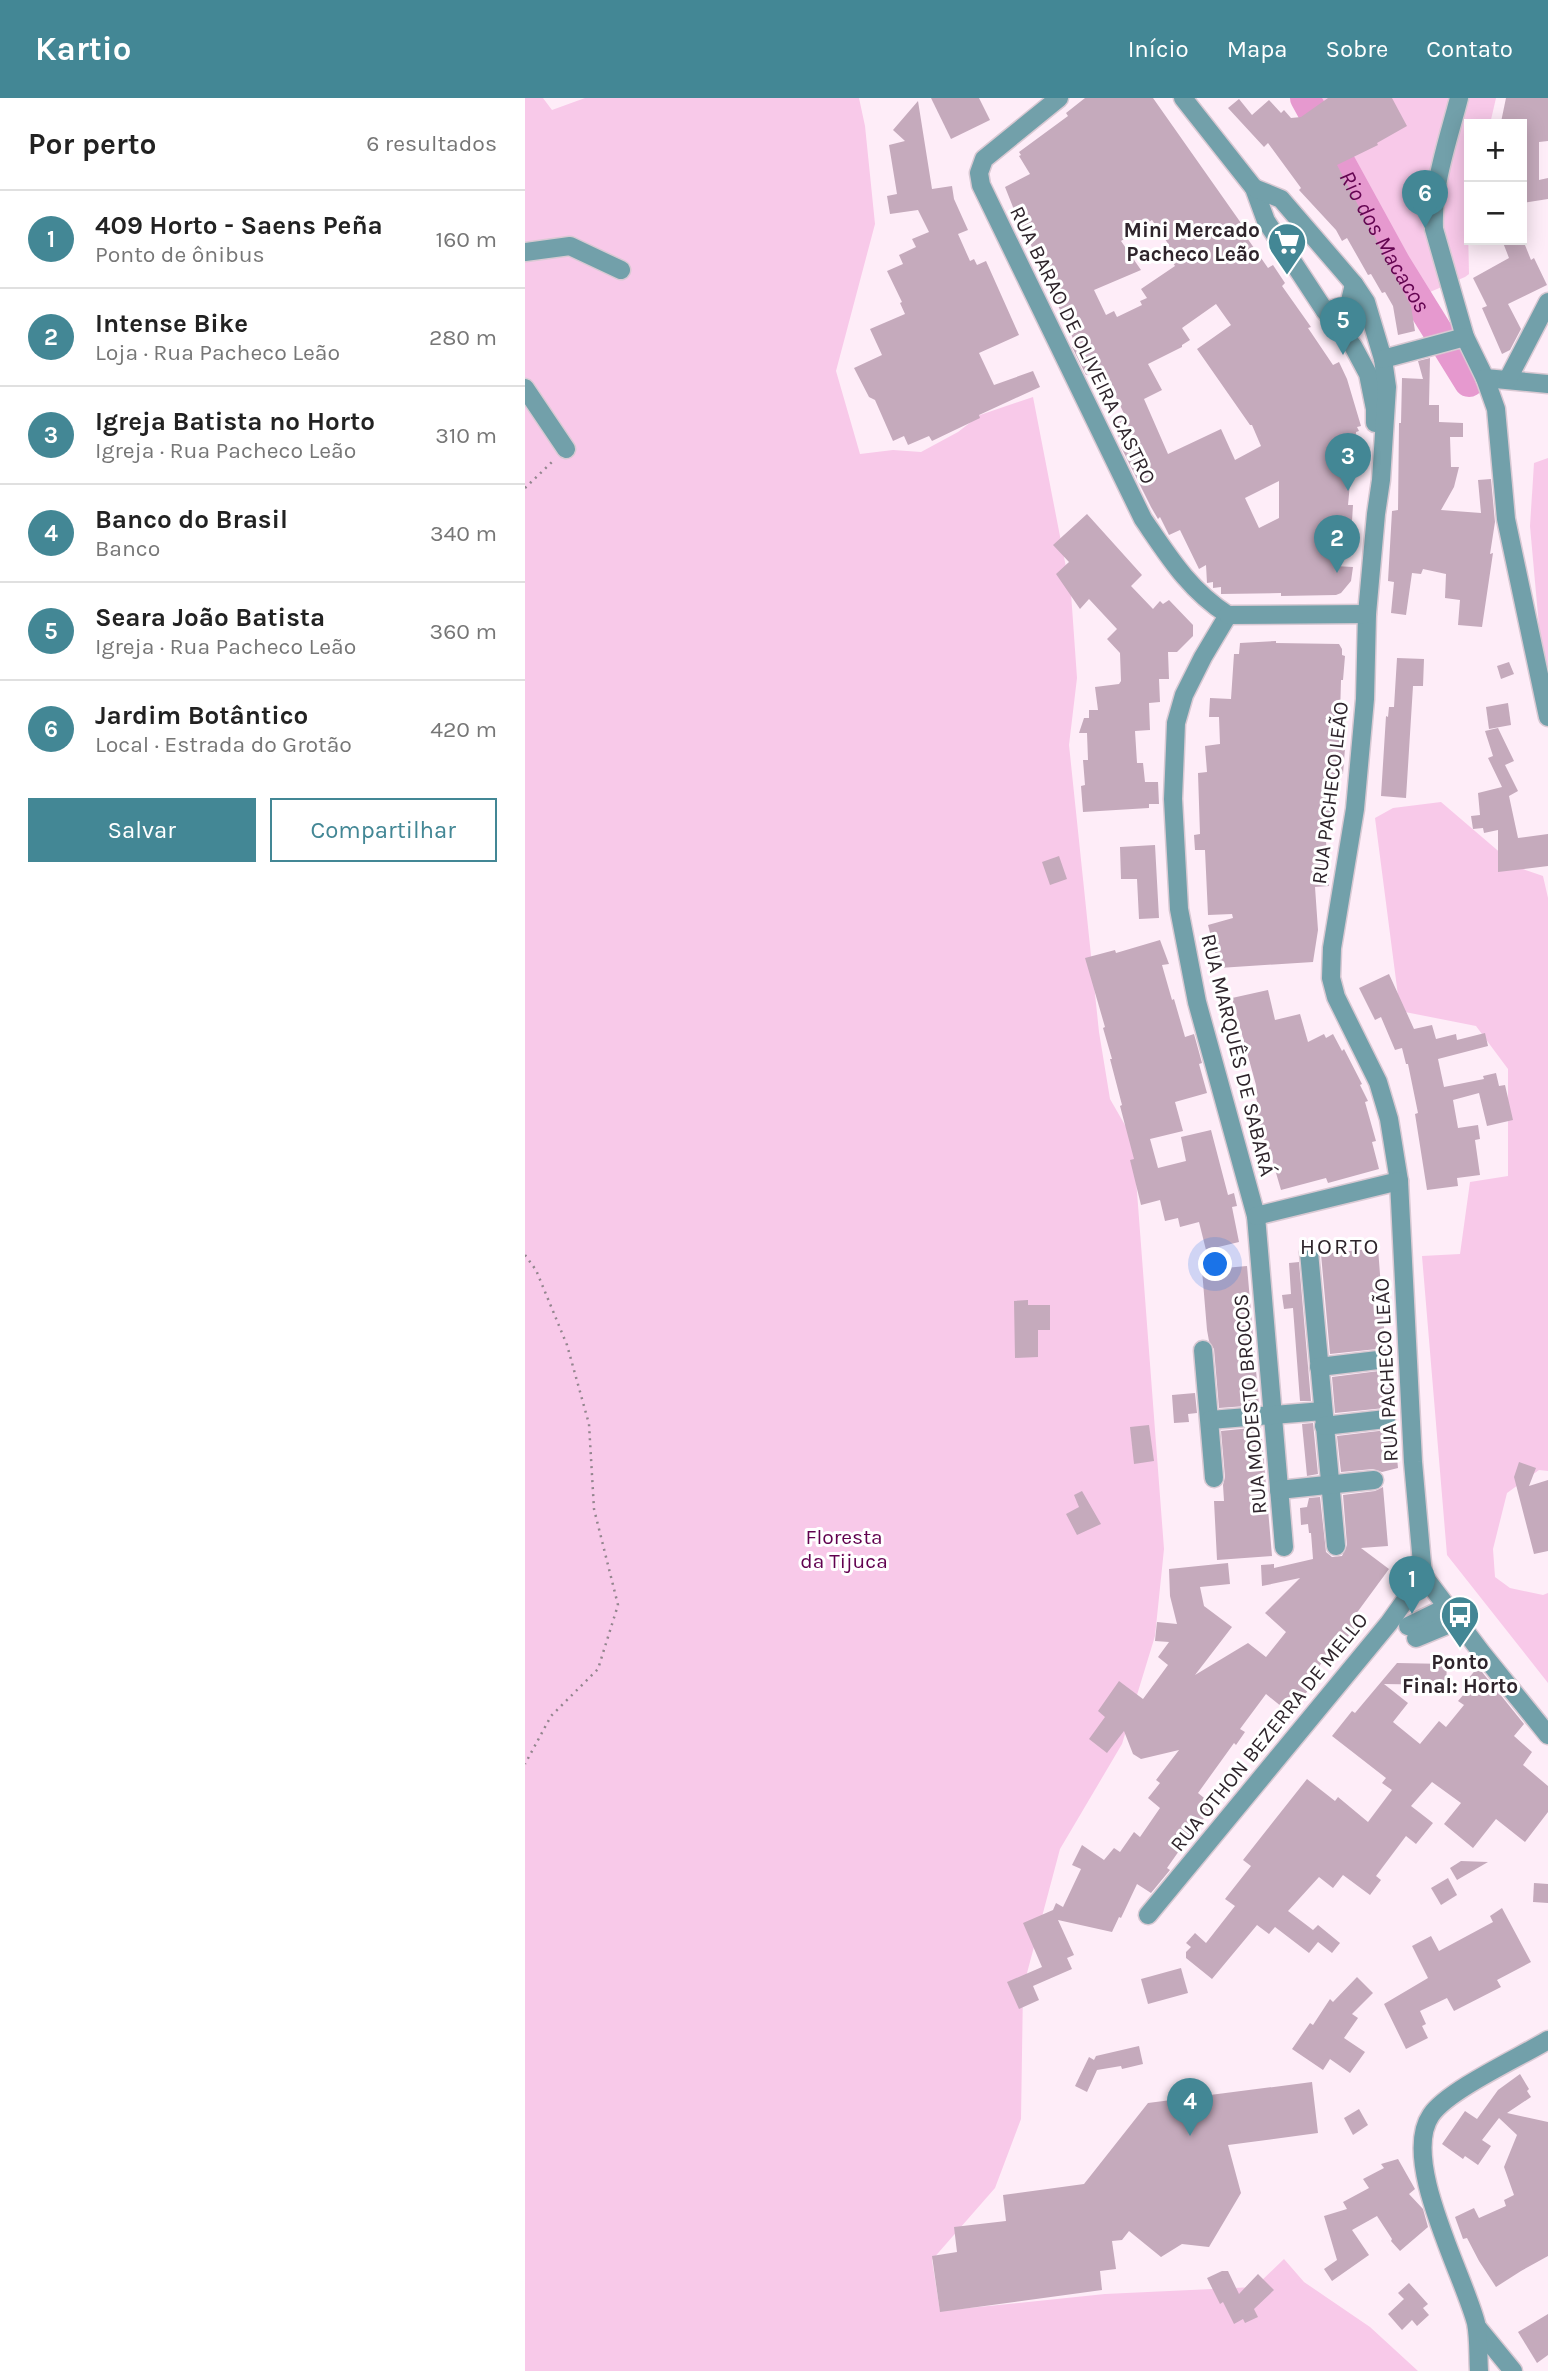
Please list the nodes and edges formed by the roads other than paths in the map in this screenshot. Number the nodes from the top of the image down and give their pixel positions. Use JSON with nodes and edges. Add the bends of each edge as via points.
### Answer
{"nodes":[{"id":1,"x":1059,"y":98,"type":"edge"},
{"id":2,"x":1183,"y":98,"type":"edge"},
{"id":3,"x":1459,"y":98,"type":"edge"},
{"id":4,"x":1254,"y":188,"type":"junction"},
{"id":5,"x":525,"y":252,"type":"edge"},
{"id":6,"x":621,"y":270,"type":"dead end"},
{"id":7,"x":1354,"y":284,"type":"junction"},
{"id":8,"x":1548,"y":302,"type":"edge"},
{"id":9,"x":1325,"y":311,"type":"junction"},
{"id":10,"x":1465,"y":337,"type":"junction"},
{"id":11,"x":1353,"y":346,"type":"junction"},
{"id":12,"x":1382,"y":355,"type":"junction"},
{"id":13,"x":1485,"y":378,"type":"junction"},
{"id":14,"x":1508,"y":379,"type":"junction"},
{"id":15,"x":1548,"y":384,"type":"edge"},
{"id":16,"x":525,"y":388,"type":"edge"},
{"id":17,"x":566,"y":449,"type":"road end"},
{"id":18,"x":1376,"y":514,"type":"junction"},
{"id":19,"x":1367,"y":614,"type":"junction"},
{"id":20,"x":1228,"y":615,"type":"junction"},
{"id":21,"x":1548,"y":717,"type":"edge"},
{"id":22,"x":1399,"y":1181,"type":"junction"},
{"id":23,"x":1256,"y":1216,"type":"junction"},
{"id":24,"x":1309,"y":1252,"type":"dead end"},
{"id":25,"x":1203,"y":1350,"type":"dead end"},
{"id":26,"x":1378,"y":1360,"type":"dead end"},
{"id":27,"x":1319,"y":1367,"type":"junction"},
{"id":28,"x":1273,"y":1415,"type":"junction"},
{"id":29,"x":1324,"y":1418,"type":"junction"},
{"id":30,"x":1386,"y":1419,"type":"dead end"},
{"id":31,"x":1210,"y":1420,"type":"junction"},
{"id":32,"x":1214,"y":1478,"type":"dead end"},
{"id":33,"x":1374,"y":1480,"type":"dead end"},
{"id":34,"x":1329,"y":1484,"type":"junction"},
{"id":35,"x":1279,"y":1490,"type":"junction"},
{"id":36,"x":1336,"y":1546,"type":"dead end"},
{"id":37,"x":1284,"y":1547,"type":"dead end"},
{"id":38,"x":1423,"y":1575,"type":"junction"},
{"id":39,"x":1452,"y":1614,"type":"junction"},
{"id":40,"x":1412,"y":1632,"type":"dead end"},
{"id":41,"x":1548,"y":1735,"type":"edge"},
{"id":42,"x":1148,"y":1916,"type":"dead end"},
{"id":43,"x":1548,"y":2040,"type":"edge"},
{"id":44,"x":1477,"y":2326,"type":"junction"},
{"id":45,"x":1479,"y":2371,"type":"edge"},
{"id":46,"x":1513,"y":2371,"type":"edge"}],
"edges":[{"from":1,"to":20,"type":"street","name":"RUA BARAO DE OLIVEIRA CASTRO","via":[[984,159],[981,185],[1143,519],[1197,592]]},
{"from":2,"to":4,"type":"street","name":"RUA PACHECO LEÃO"},
{"from":3,"to":10,"type":"street","via":[[1435,192],[1434,229]]},
{"from":4,"to":7,"type":"street","name":"RUA PACHECO LEÃO","via":[[1281,199]]},
{"from":4,"to":9,"type":"street","name":"RUA PACHECO LEÃO","via":[[1266,221]]},
{"from":5,"to":6,"type":"street","via":[[570,246]]},
{"from":7,"to":9,"type":"street","via":[[1349,305]]},
{"from":7,"to":12,"type":"street","name":"RUA PACHECO LEÃO","via":[[1366,302]]},
{"from":8,"to":14,"type":"street"},
{"from":9,"to":11,"type":"street","name":"RUA PACHECO LEÃO"},
{"from":10,"to":12,"type":"street"},
{"from":10,"to":13,"type":"street"},
{"from":11,"to":12,"type":"street"},
{"from":11,"to":18,"type":"street","name":"RUA PACHECO LEÃO","via":[[1368,374],[1375,408]]},
{"from":12,"to":18,"type":"street","name":"RUA PACHECO LEÃO","via":[[1387,387]]},
{"from":13,"to":14,"type":"street"},
{"from":13,"to":21,"type":"street","via":[[1496,410],[1506,519]]},
{"from":14,"to":15,"type":"street"},
{"from":16,"to":17,"type":"street"},
{"from":18,"to":19,"type":"street","name":"RUA PACHECO LEÃO"},
{"from":19,"to":20,"type":"street"},
{"from":19,"to":22,"type":"street","name":"RUA PACHECO LEÃO","via":[[1355,809],[1331,978],[1378,1082]]},
{"from":20,"to":23,"type":"street","name":"RUA MARQUÊS DE SABARÁ","via":[[1184,695],[1176,723],[1173,799],[1179,909],[1197,1002]]},
{"from":22,"to":23,"type":"street"},
{"from":22,"to":38,"type":"street","name":"RUA PACHECO LEÃO"},
{"from":23,"to":28,"type":"street","name":"RUA MODESTO BROCOS"},
{"from":24,"to":27,"type":"street"},
{"from":25,"to":31,"type":"street"},
{"from":26,"to":27,"type":"street"},
{"from":27,"to":29,"type":"street"},
{"from":28,"to":29,"type":"street"},
{"from":28,"to":31,"type":"street"},
{"from":28,"to":35,"type":"street","name":"RUA MODESTO BROCOS"},
{"from":29,"to":30,"type":"street"},
{"from":29,"to":34,"type":"street"},
{"from":31,"to":32,"type":"street"},
{"from":33,"to":34,"type":"street"},
{"from":34,"to":35,"type":"street"},
{"from":34,"to":36,"type":"street"},
{"from":35,"to":37,"type":"street","name":"RUA MODESTO BROCOS"},
{"from":38,"to":39,"type":"street"},
{"from":38,"to":42,"type":"street","name":"RUA OTHON BEZERRA DE MELLO"},
{"from":39,"to":40,"type":"street"},
{"from":39,"to":41,"type":"street"},
{"from":43,"to":44,"type":"street","via":[[1457,2092],[1432,2114],[1424,2130],[1421,2148],[1434,2210]]},
{"from":44,"to":45,"type":"street"},
{"from":44,"to":46,"type":"street"}]}
